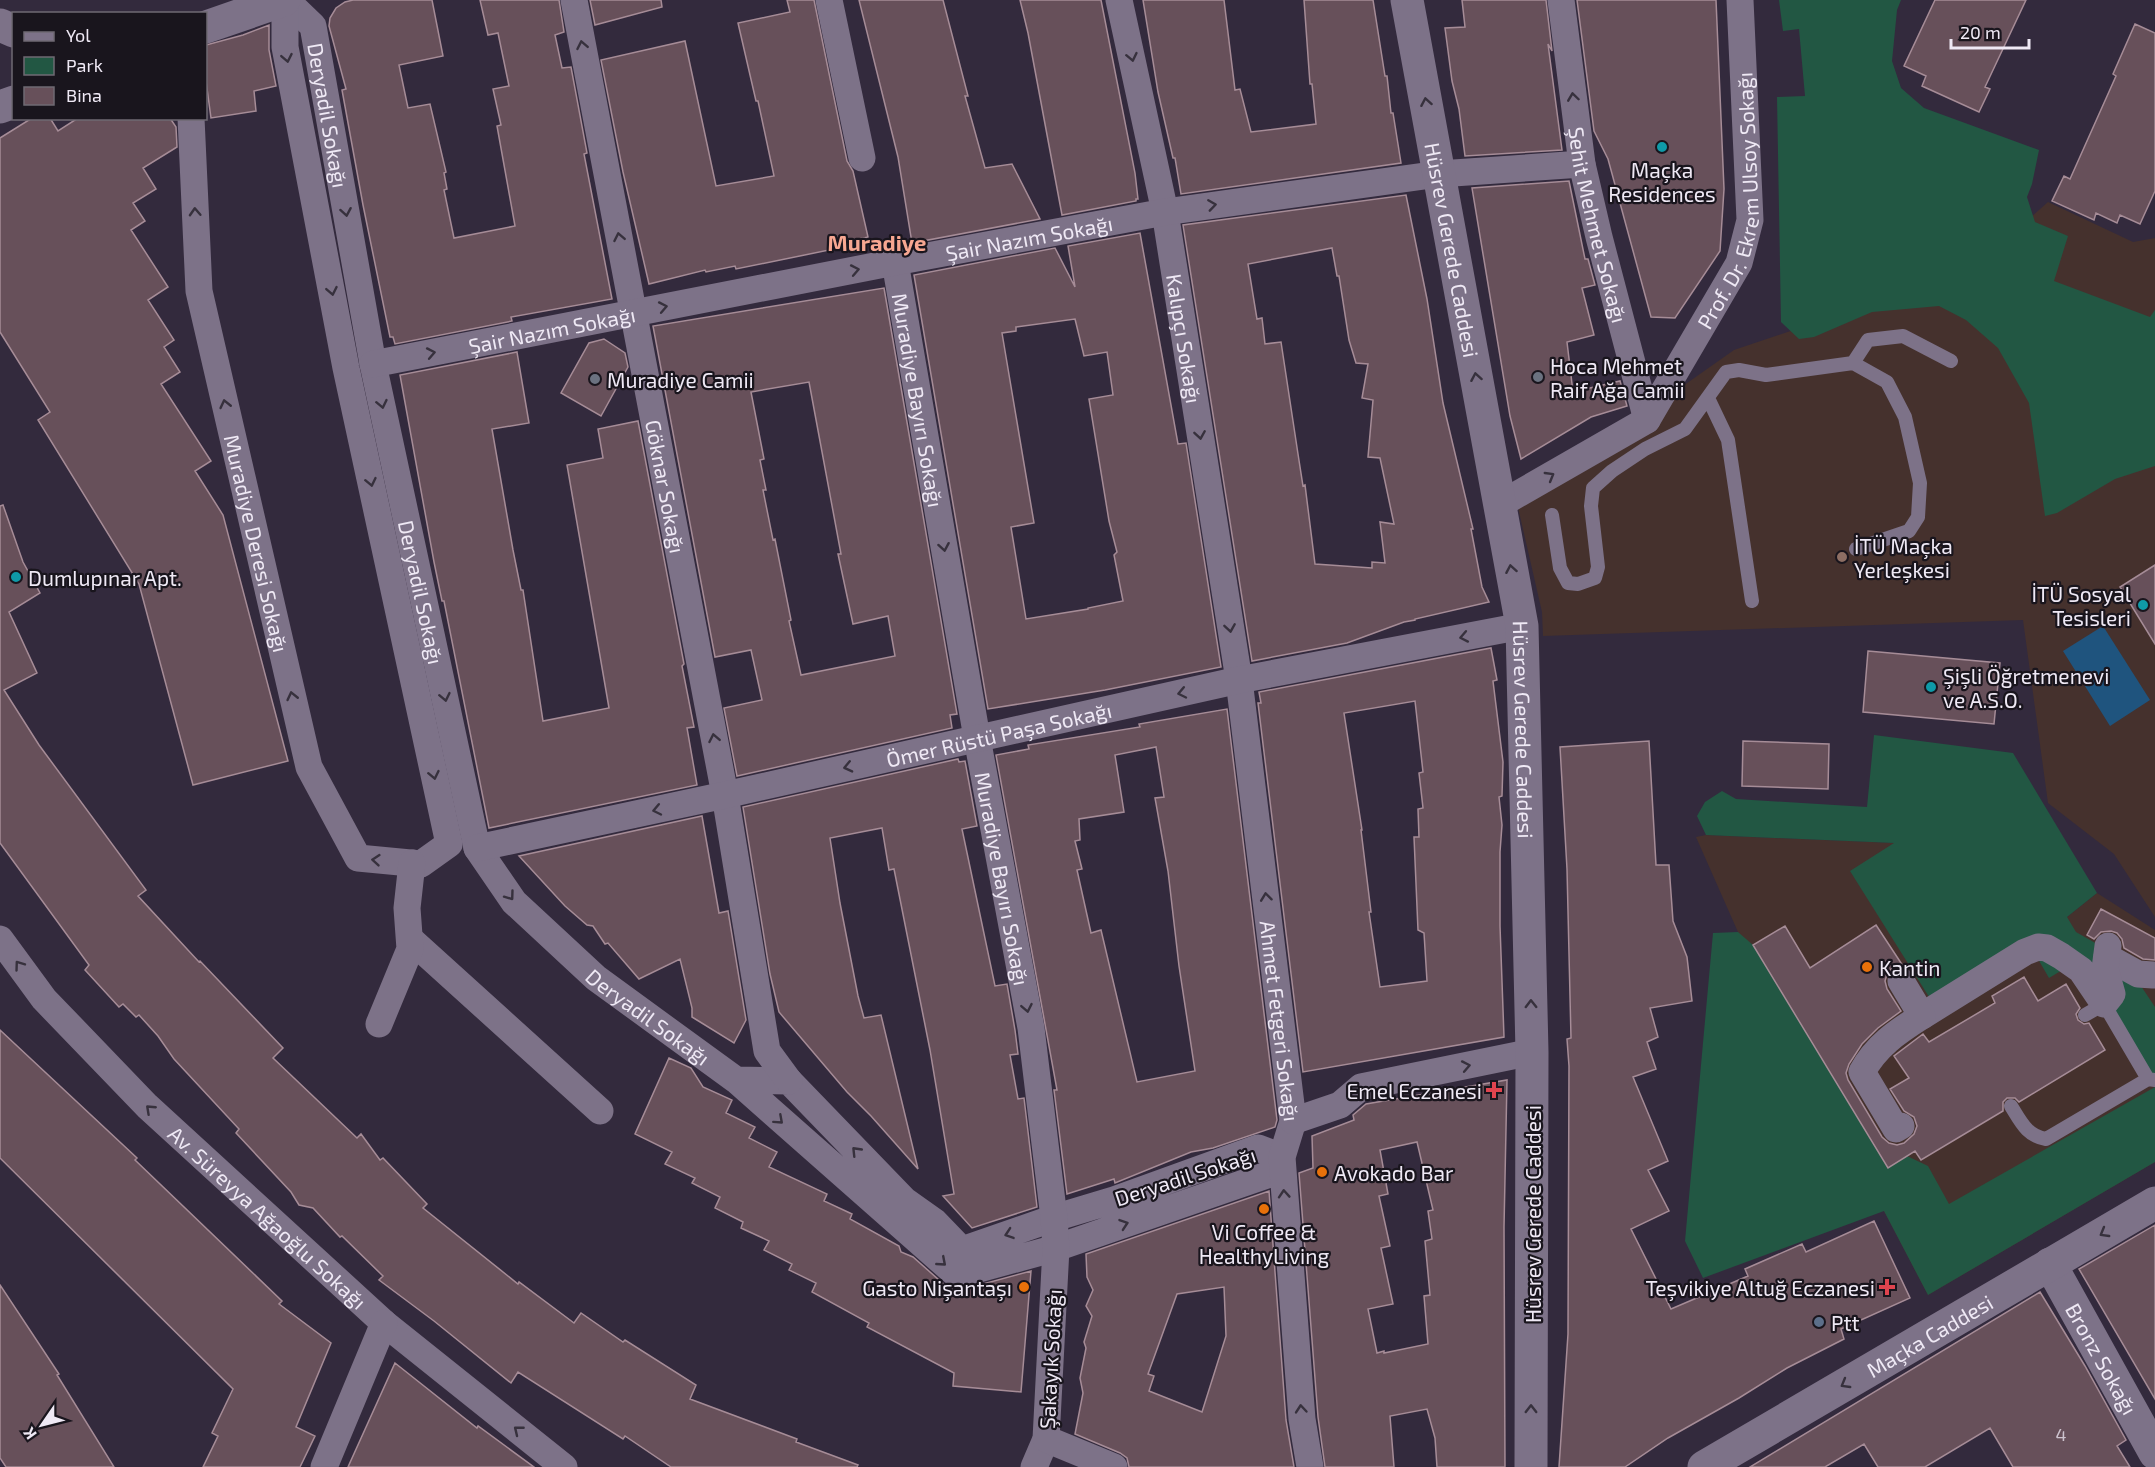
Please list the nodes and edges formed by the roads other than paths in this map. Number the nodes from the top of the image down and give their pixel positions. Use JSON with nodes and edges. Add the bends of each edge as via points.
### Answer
{"nodes":[{"id":1,"x":285,"y":0,"type":"edge"},
{"id":2,"x":574,"y":0,"type":"edge"},
{"id":3,"x":829,"y":0,"type":"edge"},
{"id":4,"x":1119,"y":0,"type":"edge"},
{"id":5,"x":1407,"y":0,"type":"edge"},
{"id":6,"x":1561,"y":0,"type":"edge"},
{"id":7,"x":1740,"y":0,"type":"edge"},
{"id":8,"x":207,"y":27,"type":"edge"},
{"id":9,"x":191,"y":120,"type":"edge"},
{"id":10,"x":862,"y":158,"type":"dead end"},
{"id":11,"x":1582,"y":164,"type":"junction"},
{"id":12,"x":1439,"y":174,"type":"junction"},
{"id":13,"x":1165,"y":212,"type":"junction"},
{"id":14,"x":895,"y":262,"type":"junction"},
{"id":15,"x":633,"y":313,"type":"junction"},
{"id":16,"x":1951,"y":361,"type":"dead end"},
{"id":17,"x":1853,"y":363,"type":"junction"},
{"id":18,"x":373,"y":364,"type":"junction"},
{"id":19,"x":1708,"y":398,"type":"junction"},
{"id":20,"x":1647,"y":420,"type":"junction"},
{"id":21,"x":1499,"y":505,"type":"junction"},
{"id":22,"x":1552,"y":515,"type":"dead end"},
{"id":23,"x":1856,"y":549,"type":"dead end"},
{"id":24,"x":1752,"y":601,"type":"dead end"},
{"id":25,"x":1522,"y":626,"type":"junction"},
{"id":26,"x":1239,"y":680,"type":"junction"},
{"id":27,"x":977,"y":738,"type":"junction"},
{"id":28,"x":725,"y":795,"type":"junction"},
{"id":29,"x":449,"y":844,"type":"joint"},
{"id":30,"x":477,"y":848,"type":"junction"},
{"id":31,"x":412,"y":863,"type":"junction"},
{"id":32,"x":0,"y":939,"type":"edge"},
{"id":33,"x":410,"y":939,"type":"junction"},
{"id":34,"x":2128,"y":963,"type":"dead end"},
{"id":35,"x":1901,"y":981,"type":"dead end"},
{"id":36,"x":2094,"y":1010,"type":"junction"},
{"id":37,"x":1922,"y":1016,"type":"junction"},
{"id":38,"x":379,"y":1024,"type":"dead end"},
{"id":39,"x":1533,"y":1052,"type":"junction"},
{"id":40,"x":2152,"y":1079,"type":"edge"},
{"id":41,"x":736,"y":1080,"type":"junction"},
{"id":42,"x":789,"y":1081,"type":"junction"},
{"id":43,"x":2011,"y":1106,"type":"dead end"},
{"id":44,"x":600,"y":1111,"type":"dead end"},
{"id":45,"x":1293,"y":1121,"type":"junction"},
{"id":46,"x":1894,"y":1125,"type":"dead end"},
{"id":47,"x":1282,"y":1157,"type":"junction"},
{"id":48,"x":2155,"y":1203,"type":"edge"},
{"id":49,"x":1054,"y":1218,"type":"junction"},
{"id":50,"x":927,"y":1231,"type":"junction"},
{"id":51,"x":1056,"y":1248,"type":"junction"},
{"id":52,"x":2050,"y":1264,"type":"junction"},
{"id":53,"x":384,"y":1323,"type":"junction"},
{"id":54,"x":1046,"y":1439,"type":"junction"},
{"id":55,"x":2155,"y":1453,"type":"edge"},
{"id":56,"x":324,"y":1467,"type":"edge"},
{"id":57,"x":564,"y":1467,"type":"edge"},
{"id":58,"x":1034,"y":1467,"type":"edge"},
{"id":59,"x":1114,"y":1467,"type":"edge"},
{"id":60,"x":1310,"y":1467,"type":"edge"},
{"id":61,"x":1531,"y":1467,"type":"edge"},
{"id":62,"x":1704,"y":1467,"type":"edge"}],
"edges":[{"from":1,"to":8,"type":"street"},
{"from":1,"to":18,"type":"street","name":"Deryadil Sokağı","one_way":true,"via":[[313,26]]},
{"from":1,"to":29,"type":"street","name":"Deryadil Sokağı","one_way":true,"via":[[285,47],[344,356]]},
{"from":15,"to":2,"type":"street","name":"Göknar Sokağı","one_way":true},
{"from":3,"to":10,"type":"street"},
{"from":4,"to":13,"type":"street","name":"Kalıpçı Sokağı","one_way":true},
{"from":12,"to":5,"type":"street","name":"Hüsrev Gerede Caddesi","one_way":true},
{"from":11,"to":6,"type":"street","name":"Şehit Mehmet Sokağı","one_way":true},
{"from":7,"to":20,"type":"street","name":"Prof. Dr. Ekrem Ulsoy Sokağı","via":[[1750,220],[1739,263]]},
{"from":31,"to":9,"type":"street","name":"Muradiye Deresi Sokağı","one_way":true,"via":[[358,858],[309,766],[199,291]]},
{"from":11,"to":12,"type":"street","name":"Şair Nazım Sokağı"},
{"from":11,"to":20,"type":"street","name":"Şehit Mehmet Sokağı"},
{"from":13,"to":12,"type":"street","name":"Şair Nazım Sokağı","one_way":true},
{"from":21,"to":12,"type":"street","name":"Hüsrev Gerede Caddesi","one_way":true},
{"from":13,"to":14,"type":"street","name":"Şair Nazım Sokağı"},
{"from":13,"to":26,"type":"street","name":"Kalıpçı Sokağı","one_way":true},
{"from":15,"to":14,"type":"street","name":"Şair Nazım Sokağı","one_way":true},
{"from":14,"to":27,"type":"street","name":"Muradiye Bayırı Sokağı","one_way":true},
{"from":18,"to":15,"type":"street","name":"Şair Nazım Sokağı","one_way":true},
{"from":28,"to":15,"type":"street","name":"Göknar Sokağı","one_way":true},
{"from":16,"to":17,"type":"lane","via":[[1902,336],[1868,340]]},
{"from":17,"to":19,"type":"lane","via":[[1766,375],[1726,372]]},
{"from":17,"to":23,"type":"lane","via":[[1887,382],[1905,417],[1920,483],[1918,517],[1909,531]]},
{"from":18,"to":30,"type":"street","name":"Deryadil Sokağı","one_way":true},
{"from":19,"to":22,"type":"lane","via":[[1685,429],[1645,449],[1593,488],[1591,506],[1598,567],[1595,578],[1568,583],[1560,568]]},
{"from":19,"to":24,"type":"lane","via":[[1728,440]]},
{"from":21,"to":20,"type":"street","one_way":true},
{"from":25,"to":21,"type":"street","name":"Hüsrev Gerede Caddesi","one_way":true},
{"from":25,"to":26,"type":"street","name":"Ömer Rüstü Paşa Sokağı","one_way":true},
{"from":39,"to":25,"type":"street","name":"Hüsrev Gerede Caddesi","one_way":true},
{"from":26,"to":27,"type":"street","name":"Ömer Rüstü Paşa Sokağı","one_way":true},
{"from":45,"to":26,"type":"street","name":"Ahmet Fetgeri Sokağı","one_way":true},
{"from":27,"to":28,"type":"street","name":"Ömer Rüstü Paşa Sokağı","one_way":true},
{"from":27,"to":49,"type":"street","name":"Muradiye Bayırı Sokağı","one_way":true,"via":[[1031,1028]]},
{"from":28,"to":30,"type":"street","name":"Ömer Rüstü Paşa Sokağı","one_way":true},
{"from":28,"to":42,"type":"street","name":"Göknar Sokağı","via":[[767,1051]]},
{"from":29,"to":31,"type":"street","name":"Muradiye Deresi Sokağı","via":[[421,864]]},
{"from":30,"to":41,"type":"street","name":"Deryadil Sokağı","one_way":true,"via":[[514,902],[596,978]]},
{"from":31,"to":33,"type":"street","via":[[407,908]]},
{"from":53,"to":32,"type":"street","name":"Av. Süreyya Ağaoğlu Sokağı","one_way":true,"via":[[147,1106],[44,999]]},
{"from":33,"to":38,"type":"street","via":[[410,949]]},
{"from":33,"to":44,"type":"street"},
{"from":34,"to":36,"type":"street","via":[[2106,969],[2112,993]]},
{"from":35,"to":37,"type":"street"},
{"from":36,"to":37,"type":"street","via":[[2081,970],[2047,948],[2038,947]]},
{"from":36,"to":40,"type":"lane"},
{"from":37,"to":46,"type":"street","via":[[1894,1026],[1860,1073]]},
{"from":45,"to":39,"type":"street","one_way":true,"via":[[1340,1105],[1361,1087]]},
{"from":61,"to":39,"type":"street","name":"Hüsrev Gerede Caddesi","one_way":true},
{"from":40,"to":43,"type":"lane","via":[[2046,1138],[2035,1137],[2025,1129]]},
{"from":41,"to":42,"type":"street"},
{"from":41,"to":50,"type":"street","name":"Deryadil Sokağı","one_way":true},
{"from":50,"to":42,"type":"street","name":"Deryadil Sokağı","one_way":true,"via":[[904,1200]]},
{"from":45,"to":47,"type":"street","name":"Ahmet Fetgeri Sokağı"},
{"from":47,"to":49,"type":"street","name":"Deryadil Sokağı","via":[[1258,1148]]},
{"from":51,"to":47,"type":"street","name":"Deryadil Sokağı","one_way":true,"via":[[1267,1175]]},
{"from":60,"to":47,"type":"street","name":"Ahmet Fetgeri Sokağı","one_way":true,"via":[[1302,1419]]},
{"from":48,"to":52,"type":"street","name":"Maçka Caddesi","one_way":true},
{"from":49,"to":50,"type":"street","name":"Deryadil Sokağı","one_way":true,"via":[[962,1250]]},
{"from":49,"to":51,"type":"street","name":"Muradiye Bayırı Sokağı"},
{"from":50,"to":51,"type":"street","name":"Deryadil Sokağı","one_way":true,"via":[[957,1275]]},
{"from":51,"to":54,"type":"street","name":"Şakayık Sokağı"},
{"from":52,"to":55,"type":"street","name":"Bronz Sokağı"},
{"from":52,"to":62,"type":"street","name":"Maçka Caddesi","one_way":true},
{"from":53,"to":56,"type":"street"},
{"from":57,"to":53,"type":"street","name":"Av. Süreyya Ağaoğlu Sokağı","one_way":true},
{"from":54,"to":58,"type":"street","name":"Şakayık Sokağı"},
{"from":54,"to":59,"type":"street"}]}
